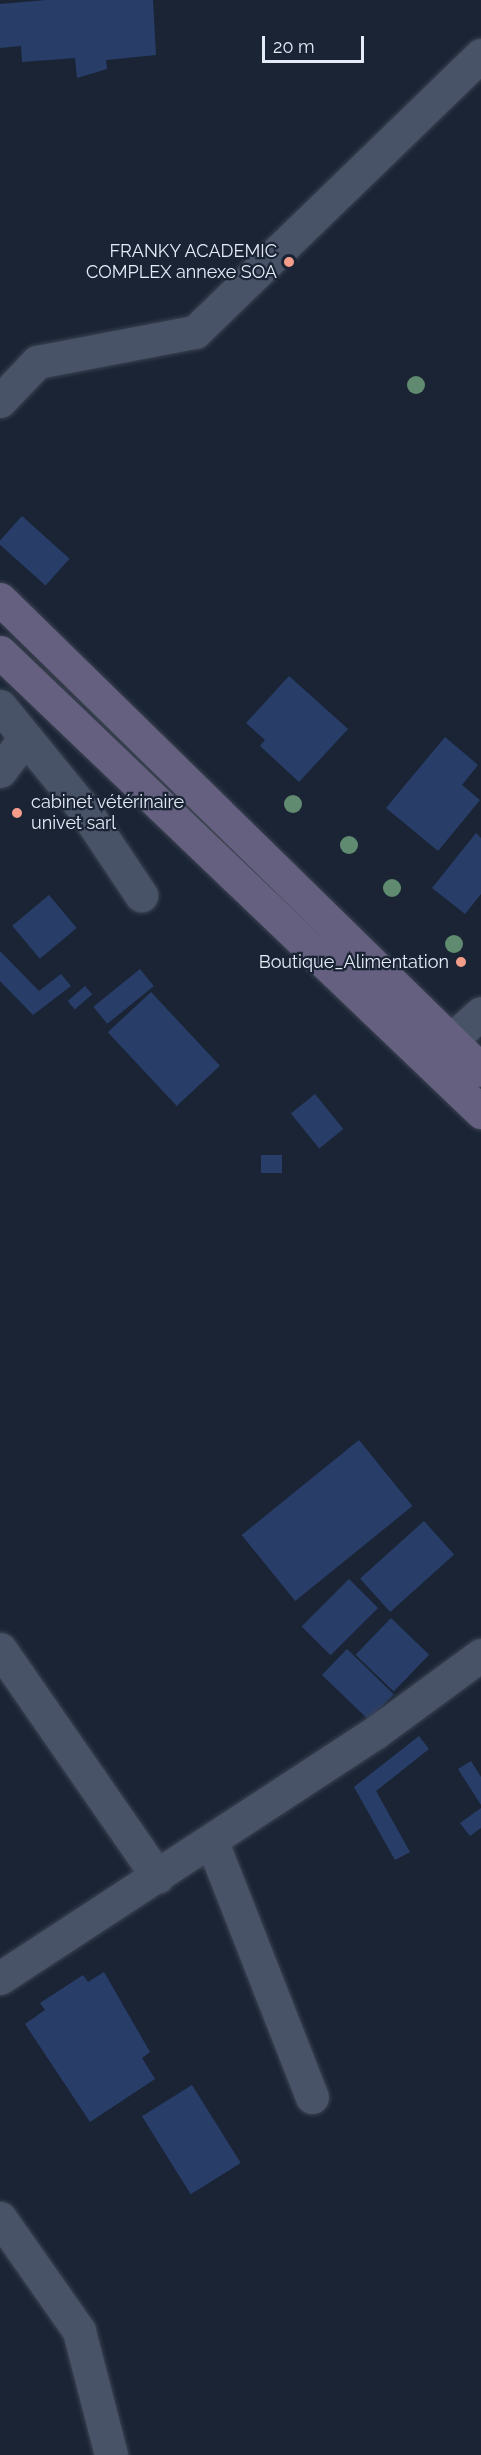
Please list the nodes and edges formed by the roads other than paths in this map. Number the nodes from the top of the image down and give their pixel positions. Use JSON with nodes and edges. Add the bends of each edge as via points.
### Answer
{"nodes":[{"id":1,"x":481,"y":55,"type":"edge"},
{"id":2,"x":0,"y":401,"type":"edge"},
{"id":3,"x":0,"y":599,"type":"edge"},
{"id":4,"x":0,"y":652,"type":"edge"},
{"id":5,"x":0,"y":706,"type":"edge"},
{"id":6,"x":25,"y":738,"type":"junction"},
{"id":7,"x":0,"y":771,"type":"edge"},
{"id":8,"x":141,"y":895,"type":"dead end"},
{"id":9,"x":481,"y":1013,"type":"edge"},
{"id":10,"x":451,"y":1040,"type":"junction"},
{"id":11,"x":481,"y":1070,"type":"edge"},
{"id":12,"x":481,"y":1112,"type":"edge"},
{"id":13,"x":0,"y":1650,"type":"edge"},
{"id":14,"x":481,"y":1655,"type":"edge"},
{"id":15,"x":212,"y":1842,"type":"junction"},
{"id":16,"x":158,"y":1877,"type":"junction"},
{"id":17,"x":0,"y":1978,"type":"edge"},
{"id":18,"x":312,"y":2097,"type":"dead end"},
{"id":19,"x":0,"y":2218,"type":"edge"},
{"id":20,"x":111,"y":2455,"type":"edge"}],
"edges":[{"from":1,"to":2,"type":"street","via":[[195,333],[37,362]]},
{"from":3,"to":10,"type":"main road"},
{"from":4,"to":12,"type":"main road"},
{"from":5,"to":6,"type":"street"},
{"from":6,"to":7,"type":"street"},
{"from":6,"to":8,"type":"street","via":[[83,808]]},
{"from":9,"to":10,"type":"street"},
{"from":10,"to":11,"type":"main road"},
{"from":13,"to":16,"type":"street"},
{"from":14,"to":15,"type":"street"},
{"from":15,"to":16,"type":"street"},
{"from":15,"to":18,"type":"street"},
{"from":16,"to":17,"type":"street"},
{"from":19,"to":20,"type":"street","via":[[79,2331]]}]}
